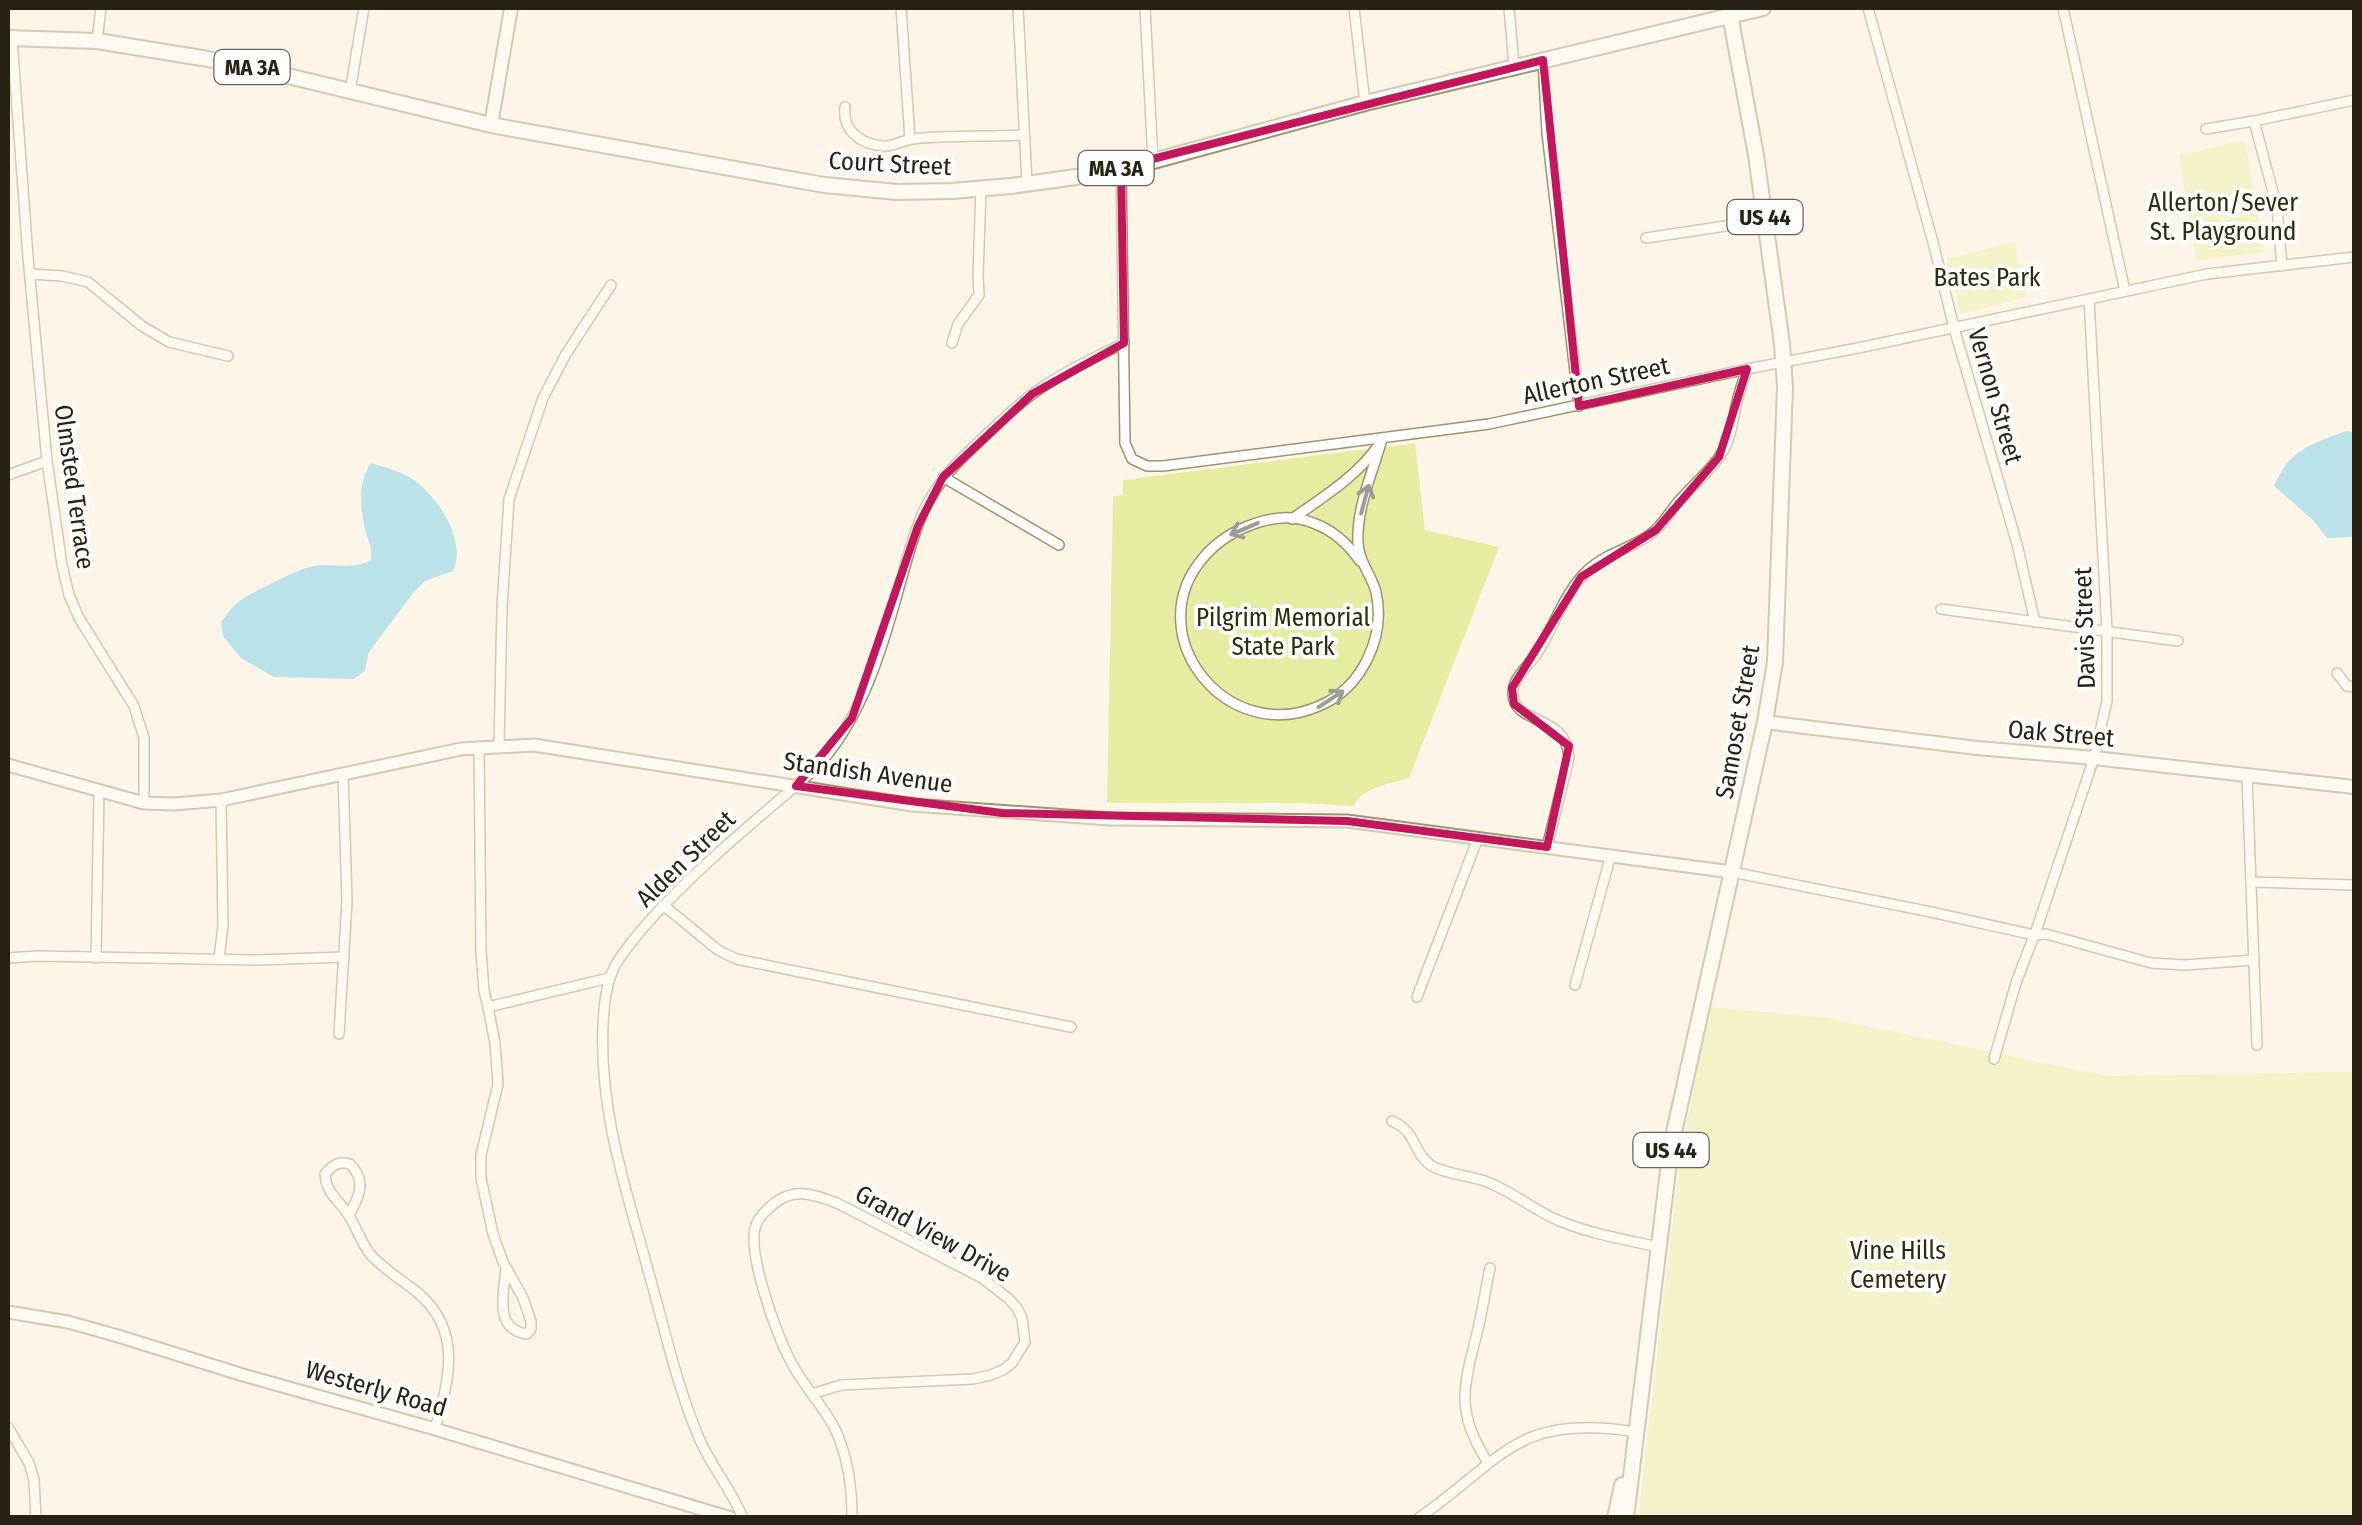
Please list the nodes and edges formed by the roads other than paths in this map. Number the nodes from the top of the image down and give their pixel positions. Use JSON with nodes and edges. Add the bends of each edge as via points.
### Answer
{"nodes":[{"id":1,"x":101,"y":8,"type":"edge"},
{"id":2,"x":364,"y":8,"type":"edge"},
{"id":3,"x":511,"y":8,"type":"edge"},
{"id":4,"x":901,"y":8,"type":"edge"},
{"id":5,"x":1018,"y":8,"type":"edge"},
{"id":6,"x":1145,"y":8,"type":"edge"},
{"id":7,"x":1354,"y":8,"type":"edge"},
{"id":8,"x":1508,"y":8,"type":"edge"},
{"id":9,"x":1763,"y":8,"type":"edge"},
{"id":10,"x":1868,"y":8,"type":"edge"},
{"id":11,"x":2063,"y":8,"type":"edge"},
{"id":12,"x":1730,"y":11,"type":"edge"},
{"id":13,"x":10,"y":39,"type":"edge"},
{"id":14,"x":97,"y":42,"type":"junction"},
{"id":15,"x":1543,"y":60,"type":"junction"},
{"id":16,"x":1514,"y":66,"type":"junction"},
{"id":17,"x":350,"y":91,"type":"junction"},
{"id":18,"x":2354,"y":100,"type":"edge"},
{"id":19,"x":1365,"y":103,"type":"junction"},
{"id":20,"x":844,"y":107,"type":"dead end"},
{"id":21,"x":2254,"y":121,"type":"junction"},
{"id":22,"x":491,"y":125,"type":"junction"},
{"id":23,"x":2206,"y":129,"type":"dead end"},
{"id":24,"x":1024,"y":135,"type":"junction"},
{"id":25,"x":910,"y":140,"type":"junction"},
{"id":26,"x":1153,"y":161,"type":"junction"},
{"id":27,"x":1120,"y":168,"type":"junction"},
{"id":28,"x":1027,"y":184,"type":"junction"},
{"id":29,"x":982,"y":188,"type":"junction"},
{"id":30,"x":1766,"y":220,"type":"junction"},
{"id":31,"x":1646,"y":238,"type":"dead end"},
{"id":32,"x":2354,"y":257,"type":"edge"},
{"id":33,"x":2282,"y":266,"type":"junction"},
{"id":34,"x":30,"y":274,"type":"junction"},
{"id":35,"x":611,"y":285,"type":"dead end"},
{"id":36,"x":2125,"y":291,"type":"junction"},
{"id":37,"x":2089,"y":299,"type":"junction"},
{"id":38,"x":1954,"y":328,"type":"junction"},
{"id":39,"x":1124,"y":343,"type":"junction"},
{"id":40,"x":952,"y":344,"type":"dead end"},
{"id":41,"x":228,"y":356,"type":"dead end"},
{"id":42,"x":1784,"y":361,"type":"junction"},
{"id":43,"x":1747,"y":368,"type":"junction"},
{"id":44,"x":1579,"y":406,"type":"junction"},
{"id":45,"x":1382,"y":439,"type":"junction"},
{"id":46,"x":47,"y":461,"type":"junction"},
{"id":47,"x":8,"y":475,"type":"edge"},
{"id":48,"x":943,"y":477,"type":"junction"},
{"id":49,"x":1292,"y":519,"type":"junction"},
{"id":50,"x":1059,"y":545,"type":"dead end"},
{"id":51,"x":1360,"y":560,"type":"junction"},
{"id":52,"x":1940,"y":609,"type":"dead end"},
{"id":53,"x":2035,"y":622,"type":"junction"},
{"id":54,"x":2106,"y":630,"type":"junction"},
{"id":55,"x":2178,"y":641,"type":"dead end"},
{"id":56,"x":2337,"y":673,"type":"dead end"},
{"id":57,"x":2351,"y":686,"type":"edge"},
{"id":58,"x":1764,"y":722,"type":"junction"},
{"id":59,"x":498,"y":746,"type":"junction"},
{"id":60,"x":479,"y":747,"type":"junction"},
{"id":61,"x":2094,"y":758,"type":"junction"},
{"id":62,"x":8,"y":765,"type":"edge"},
{"id":63,"x":343,"y":774,"type":"junction"},
{"id":64,"x":2247,"y":776,"type":"junction"},
{"id":65,"x":796,"y":786,"type":"junction"},
{"id":66,"x":2354,"y":787,"type":"edge"},
{"id":67,"x":99,"y":792,"type":"junction"},
{"id":68,"x":221,"y":800,"type":"junction"},
{"id":69,"x":144,"y":803,"type":"junction"},
{"id":70,"x":1478,"y":838,"type":"junction"},
{"id":71,"x":1547,"y":847,"type":"junction"},
{"id":72,"x":1610,"y":855,"type":"junction"},
{"id":73,"x":1732,"y":872,"type":"junction"},
{"id":74,"x":2251,"y":882,"type":"junction"},
{"id":75,"x":2354,"y":885,"type":"edge"},
{"id":76,"x":664,"y":906,"type":"junction"},
{"id":77,"x":2034,"y":935,"type":"junction"},
{"id":78,"x":344,"y":957,"type":"junction"},
{"id":79,"x":8,"y":958,"type":"edge"},
{"id":80,"x":96,"y":958,"type":"junction"},
{"id":81,"x":219,"y":958,"type":"junction"},
{"id":82,"x":2254,"y":960,"type":"junction"},
{"id":83,"x":609,"y":978,"type":"junction"},
{"id":84,"x":1575,"y":985,"type":"dead end"},
{"id":85,"x":1416,"y":998,"type":"dead end"},
{"id":86,"x":488,"y":1006,"type":"junction"},
{"id":87,"x":1071,"y":1028,"type":"dead end"},
{"id":88,"x":339,"y":1034,"type":"dead end"},
{"id":89,"x":2257,"y":1045,"type":"dead end"},
{"id":90,"x":1994,"y":1058,"type":"dead end"},
{"id":91,"x":1392,"y":1121,"type":"dead end"},
{"id":92,"x":349,"y":1215,"type":"junction"},
{"id":93,"x":1658,"y":1247,"type":"junction"},
{"id":94,"x":506,"y":1268,"type":"junction"},
{"id":95,"x":1490,"y":1268,"type":"dead end"},
{"id":96,"x":8,"y":1312,"type":"edge"},
{"id":97,"x":812,"y":1394,"type":"junction"},
{"id":98,"x":8,"y":1427,"type":"edge"},
{"id":99,"x":435,"y":1429,"type":"junction"},
{"id":100,"x":1636,"y":1432,"type":"junction"},
{"id":101,"x":1488,"y":1463,"type":"junction"},
{"id":102,"x":696,"y":1512,"type":"edge"},
{"id":103,"x":36,"y":1518,"type":"edge"},
{"id":104,"x":731,"y":1518,"type":"edge"},
{"id":105,"x":743,"y":1518,"type":"edge"},
{"id":106,"x":852,"y":1518,"type":"edge"},
{"id":107,"x":1419,"y":1518,"type":"edge"},
{"id":108,"x":1616,"y":1518,"type":"edge"},
{"id":109,"x":1626,"y":1518,"type":"edge"}],
"edges":[{"from":1,"to":14,"type":"street"},
{"from":2,"to":17,"type":"street"},
{"from":3,"to":22,"type":"main road"},
{"from":4,"to":25,"type":"street"},
{"from":5,"to":24,"type":"street"},
{"from":6,"to":26,"type":"street"},
{"from":7,"to":19,"type":"street"},
{"from":8,"to":16,"type":"street"},
{"from":9,"to":12,"type":"main road","name":"Court Street","number":"MA 3A"},
{"from":10,"to":38,"type":"street","name":"Vernon Street"},
{"from":11,"to":36,"type":"street"},
{"from":12,"to":15,"type":"main road","name":"Court Street","number":"MA 3A"},
{"from":12,"to":30,"type":"main road","name":"Samoset Street","number":"US 44"},
{"from":13,"to":14,"type":"main road","name":"Court Street","number":"MA 3A"},
{"from":13,"to":34,"type":"street","name":"Olmsted Terrace"},
{"from":14,"to":17,"type":"main road","name":"Court Street","number":"MA 3A"},
{"from":15,"to":16,"type":"main road","name":"Court Street","number":"MA 3A"},
{"from":15,"to":44,"type":"street"},
{"from":16,"to":19,"type":"main road","name":"Court Street","number":"MA 3A"},
{"from":17,"to":22,"type":"main road","name":"Court Street","number":"MA 3A"},
{"from":18,"to":21,"type":"street"},
{"from":19,"to":26,"type":"main road","name":"Court Street","number":"MA 3A"},
{"from":20,"to":25,"type":"street","via":[[858,139],[886,147]]},
{"from":21,"to":23,"type":"street"},
{"from":21,"to":33,"type":"street","via":[[2277,207]]},
{"from":22,"to":29,"type":"main road","name":"Court Street","number":"MA 3A","via":[[824,185],[897,192]]},
{"from":24,"to":25,"type":"street"},
{"from":24,"to":28,"type":"street"},
{"from":26,"to":27,"type":"main road","name":"Court Street","number":"MA 3A"},
{"from":27,"to":28,"type":"main road","name":"Court Street","number":"MA 3A"},
{"from":27,"to":39,"type":"street","name":"Allerton Street"},
{"from":28,"to":29,"type":"main road","name":"Court Street","number":"MA 3A"},
{"from":29,"to":40,"type":"street","via":[[979,295]]},
{"from":30,"to":31,"type":"street"},
{"from":30,"to":42,"type":"main road","name":"Samoset Street","number":"US 44"},
{"from":32,"to":33,"type":"street","name":"Allerton Street"},
{"from":33,"to":36,"type":"street","name":"Allerton Street"},
{"from":34,"to":41,"type":"street","via":[[88,282],[170,342]]},
{"from":34,"to":46,"type":"street","name":"Olmsted Terrace"},
{"from":35,"to":59,"type":"street","via":[[543,398],[509,499]]},
{"from":36,"to":37,"type":"street","name":"Allerton Street"},
{"from":37,"to":38,"type":"street","name":"Allerton Street"},
{"from":37,"to":54,"type":"street","name":"Davis Street"},
{"from":38,"to":42,"type":"street","name":"Allerton Street"},
{"from":38,"to":53,"type":"street","name":"Vernon Street"},
{"from":39,"to":45,"type":"street","name":"Allerton Street","via":[[1124,443],[1136,462],[1164,466]]},
{"from":39,"to":48,"type":"street","name":"Alden Street","via":[[1032,394]]},
{"from":42,"to":43,"type":"street","name":"Allerton Street"},
{"from":42,"to":58,"type":"main road","name":"Samoset Street","number":"US 44","via":[[1775,662]]},
{"from":43,"to":44,"type":"street","name":"Allerton Street"},
{"from":43,"to":71,"type":"street","via":[[1719,457],[1656,530],[1581,577],[1514,686],[1516,706],[1557,730],[1569,746]]},
{"from":44,"to":45,"type":"street","name":"Allerton Street"},
{"from":45,"to":49,"type":"street","via":[[1352,476]]},
{"from":51,"to":45,"type":"street","one_way":true,"via":[[1362,506]]},
{"from":46,"to":47,"type":"street"},
{"from":46,"to":69,"type":"street","name":"Olmsted Terrace","via":[[69,595],[134,706],[144,738]]},
{"from":48,"to":50,"type":"street"},
{"from":48,"to":65,"type":"street","name":"Alden Street","via":[[918,526],[852,718],[833,750]]},
{"from":49,"to":51,"type":"street","via":[[1332,533]]},
{"from":49,"to":51,"type":"street","one_way":true,"via":[[1258,523],[1226,538],[1189,576],[1186,648],[1202,678],[1238,707],[1297,714],[1349,686],[1378,633],[1376,592]]},
{"from":52,"to":53,"type":"street"},
{"from":53,"to":54,"type":"street"},
{"from":54,"to":55,"type":"street"},
{"from":54,"to":61,"type":"street","name":"Davis Street","via":[[2107,701]]},
{"from":56,"to":57,"type":"street"},
{"from":58,"to":61,"type":"main road","name":"Oak Street"},
{"from":58,"to":73,"type":"main road","name":"Samoset Street","number":"US 44"},
{"from":59,"to":60,"type":"street","name":"Standish Avenue"},
{"from":59,"to":65,"type":"street","name":"Standish Avenue","via":[[580,750]]},
{"from":60,"to":63,"type":"street","name":"Standish Avenue"},
{"from":60,"to":86,"type":"street","via":[[481,951]]},
{"from":61,"to":64,"type":"main road","name":"Oak Street"},
{"from":61,"to":77,"type":"street","name":"Davis Street"},
{"from":62,"to":67,"type":"street","name":"Standish Avenue"},
{"from":63,"to":68,"type":"street","name":"Standish Avenue"},
{"from":63,"to":78,"type":"street"},
{"from":64,"to":66,"type":"main road","name":"Oak Street"},
{"from":64,"to":74,"type":"street"},
{"from":65,"to":70,"type":"street","name":"Standish Avenue","via":[[1002,813],[1347,821]]},
{"from":65,"to":76,"type":"street","name":"Alden Street"},
{"from":67,"to":69,"type":"street","name":"Standish Avenue"},
{"from":67,"to":80,"type":"street"},
{"from":68,"to":69,"type":"street","name":"Standish Avenue"},
{"from":68,"to":81,"type":"street"},
{"from":70,"to":71,"type":"street","name":"Standish Avenue"},
{"from":70,"to":85,"type":"street"},
{"from":71,"to":72,"type":"street","name":"Standish Avenue"},
{"from":72,"to":73,"type":"street","name":"Standish Avenue"},
{"from":72,"to":84,"type":"street"},
{"from":73,"to":77,"type":"street"},
{"from":73,"to":93,"type":"main road","name":"Samoset Street","number":"US 44","via":[[1671,1146]]},
{"from":74,"to":75,"type":"street"},
{"from":74,"to":82,"type":"street"},
{"from":76,"to":83,"type":"street","name":"Alden Street"},
{"from":76,"to":87,"type":"street","via":[[736,958]]},
{"from":77,"to":82,"type":"street","via":[[2151,963]]},
{"from":77,"to":90,"type":"street","name":"Davis Street"},
{"from":78,"to":81,"type":"street"},
{"from":78,"to":88,"type":"street"},
{"from":79,"to":80,"type":"street"},
{"from":80,"to":81,"type":"street"},
{"from":82,"to":89,"type":"street"},
{"from":83,"to":86,"type":"street"},
{"from":83,"to":105,"type":"street","name":"Alden Street","via":[[602,1043],[614,1148],[684,1398]]},
{"from":86,"to":94,"type":"street","via":[[498,1084],[481,1154],[482,1178]]},
{"from":91,"to":93,"type":"street","via":[[1412,1135],[1436,1168],[1492,1184],[1573,1226]]},
{"from":92,"to":92,"type":"street","via":[[326,1183],[325,1174],[342,1162],[360,1178]]},
{"from":92,"to":99,"type":"street","via":[[369,1253],[423,1297],[440,1320],[450,1375]]},
{"from":93,"to":100,"type":"main road","name":"Samoset Street","number":"US 44"},
{"from":94,"to":94,"type":"street","via":[[531,1321],[526,1334],[504,1319]]},
{"from":95,"to":101,"type":"street","via":[[1464,1395],[1468,1425]]},
{"from":96,"to":99,"type":"street","name":"Westerly Road","via":[[68,1322]]},
{"from":97,"to":97,"type":"street","name":"Grand View Drive","via":[[780,1339],[754,1243],[764,1212],[791,1193],[839,1204],[982,1278],[1022,1318],[1025,1342],[1003,1370],[973,1378],[840,1384]]},
{"from":97,"to":106,"type":"street","name":"Grand View Drive","via":[[840,1440]]},
{"from":98,"to":103,"type":"street","via":[[29,1463]]},
{"from":99,"to":102,"type":"street","name":"Westerly Road"},
{"from":100,"to":101,"type":"street","via":[[1556,1428]]},
{"from":100,"to":108,"type":"main road","name":"Samoset Street","number":"US 44"},
{"from":100,"to":109,"type":"main road","name":"Samoset Street","number":"US 44"},
{"from":101,"to":107,"type":"street"},
{"from":102,"to":104,"type":"street","name":"Westerly Road"}]}
